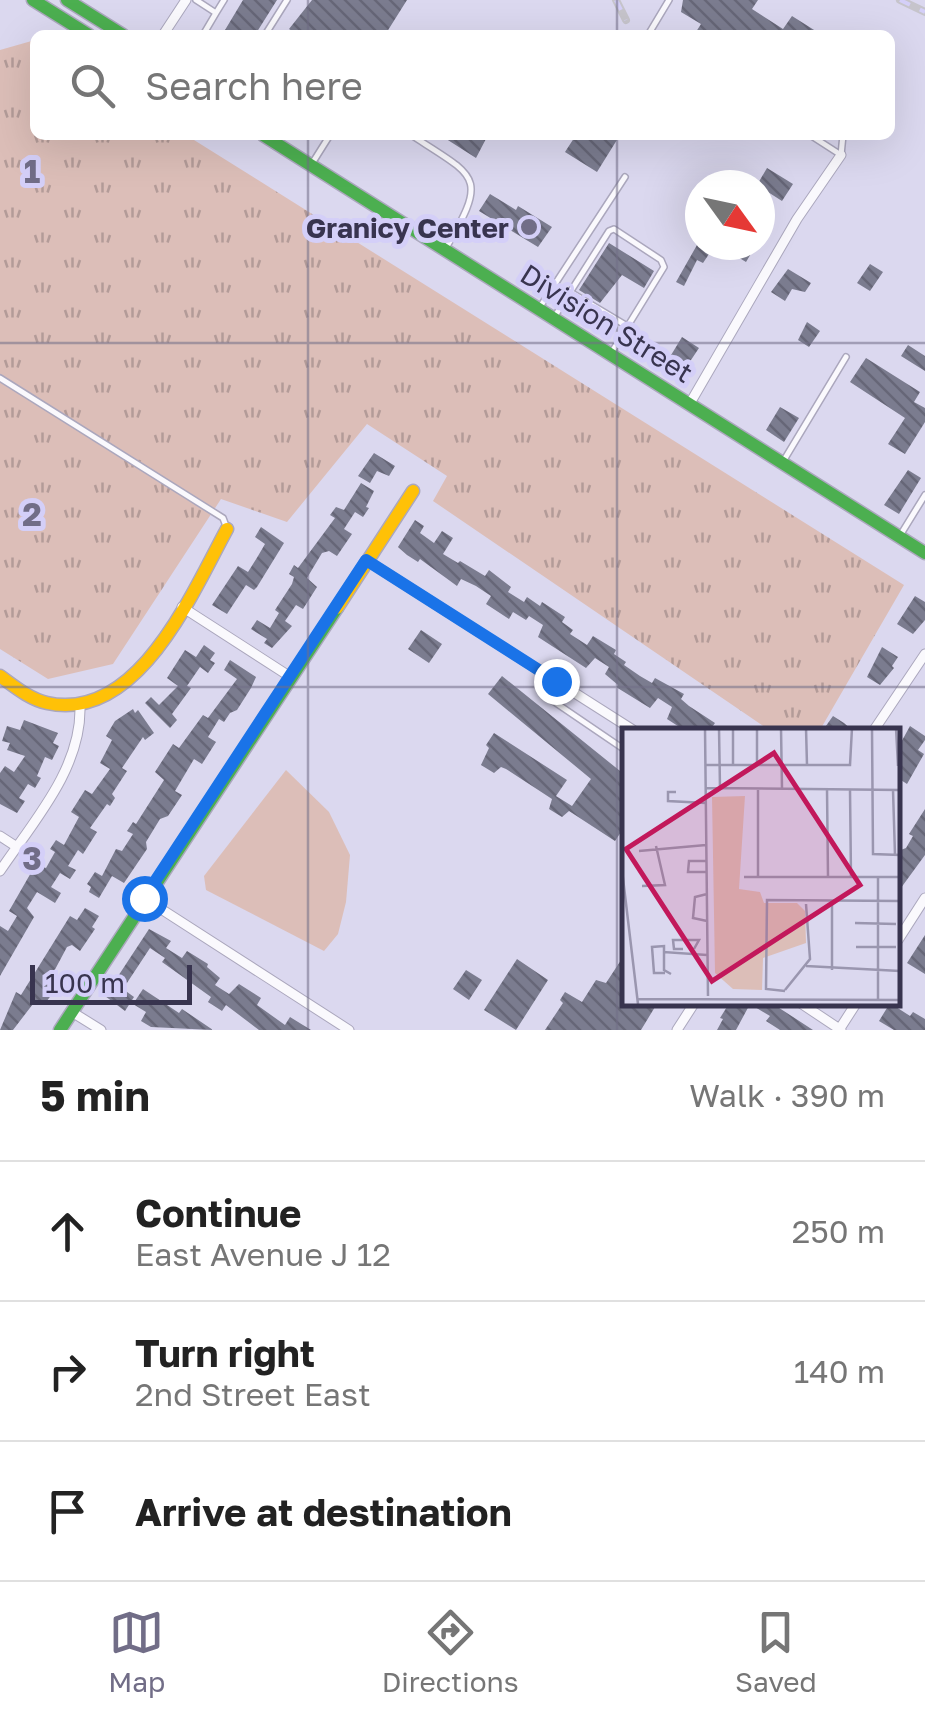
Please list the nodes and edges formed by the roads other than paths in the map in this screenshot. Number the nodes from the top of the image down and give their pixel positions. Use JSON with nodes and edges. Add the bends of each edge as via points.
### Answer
{"nodes":[{"id":1,"x":33,"y":0,"type":"edge"},
{"id":2,"x":67,"y":0,"type":"edge"},
{"id":3,"x":186,"y":0,"type":"edge"},
{"id":4,"x":196,"y":0,"type":"edge"},
{"id":5,"x":224,"y":0,"type":"edge"},
{"id":6,"x":287,"y":0,"type":"edge"},
{"id":7,"x":669,"y":0,"type":"edge"},
{"id":8,"x":216,"y":13,"type":"junction"},
{"id":9,"x":81,"y":30,"type":"edge"},
{"id":10,"x":116,"y":30,"type":"edge"},
{"id":11,"x":166,"y":30,"type":"edge"},
{"id":12,"x":207,"y":30,"type":"edge"},
{"id":13,"x":268,"y":30,"type":"edge"},
{"id":14,"x":651,"y":30,"type":"edge"},
{"id":15,"x":271,"y":140,"type":"edge"},
{"id":16,"x":327,"y":140,"type":"edge"},
{"id":17,"x":419,"y":140,"type":"edge"},
{"id":18,"x":818,"y":140,"type":"edge"},
{"id":19,"x":842,"y":140,"type":"edge"},
{"id":20,"x":841,"y":155,"type":"junction"},
{"id":21,"x":310,"y":166,"type":"junction"},
{"id":22,"x":625,"y":178,"type":"dead end"},
{"id":23,"x":445,"y":251,"type":"junction"},
{"id":24,"x":570,"y":292,"type":"junction"},
{"id":25,"x":538,"y":310,"type":"junction"},
{"id":26,"x":553,"y":319,"type":"junction"},
{"id":27,"x":628,"y":326,"type":"junction"},
{"id":28,"x":610,"y":355,"type":"junction"},
{"id":29,"x":846,"y":357,"type":"dead end"},
{"id":30,"x":0,"y":378,"type":"edge"},
{"id":31,"x":689,"y":404,"type":"junction"},
{"id":32,"x":782,"y":463,"type":"junction"},
{"id":33,"x":413,"y":490,"type":"dead end"},
{"id":34,"x":925,"y":495,"type":"edge"},
{"id":35,"x":227,"y":528,"type":"joint"},
{"id":36,"x":899,"y":537,"type":"junction"},
{"id":37,"x":925,"y":553,"type":"edge"},
{"id":38,"x":366,"y":560,"type":"junction"},
{"id":39,"x":182,"y":606,"type":"junction"},
{"id":40,"x":925,"y":654,"type":"edge"},
{"id":41,"x":0,"y":676,"type":"edge"},
{"id":42,"x":290,"y":676,"type":"junction"},
{"id":43,"x":556,"y":681,"type":"junction"},
{"id":44,"x":80,"y":708,"type":"junction"},
{"id":45,"x":630,"y":728,"type":"edge"},
{"id":46,"x":875,"y":728,"type":"edge"},
{"id":47,"x":622,"y":748,"type":"edge"},
{"id":48,"x":0,"y":836,"type":"edge"},
{"id":49,"x":16,"y":846,"type":"junction"},
{"id":50,"x":0,"y":871,"type":"edge"},
{"id":51,"x":144,"y":898,"type":"junction"},
{"id":52,"x":925,"y":898,"type":"edge"},
{"id":53,"x":921,"y":913,"type":"edge"},
{"id":54,"x":900,"y":938,"type":"edge"},
{"id":55,"x":694,"y":1005,"type":"edge"},
{"id":56,"x":803,"y":1005,"type":"edge"},
{"id":57,"x":855,"y":1005,"type":"edge"},
{"id":58,"x":72,"y":1012,"type":"junction"},
{"id":59,"x":60,"y":1030,"type":"edge"},
{"id":60,"x":101,"y":1030,"type":"edge"},
{"id":61,"x":349,"y":1030,"type":"edge"},
{"id":62,"x":677,"y":1030,"type":"edge"},
{"id":63,"x":840,"y":1030,"type":"edge"}],
"edges":[{"from":1,"to":9,"type":"street"},
{"from":2,"to":10,"type":"street"},
{"from":3,"to":11,"type":"street"},
{"from":4,"to":8,"type":"lane"},
{"from":5,"to":8,"type":"lane"},
{"from":6,"to":13,"type":"lane"},
{"from":7,"to":14,"type":"lane"},
{"from":8,"to":12,"type":"lane"},
{"from":15,"to":21,"type":"street","name":"Division Street"},
{"from":16,"to":21,"type":"lane"},
{"from":17,"to":23,"type":"lane","via":[[451,161],[474,193]]},
{"from":18,"to":20,"type":"lane"},
{"from":19,"to":20,"type":"lane"},
{"from":20,"to":31,"type":"street"},
{"from":21,"to":23,"type":"street","name":"Division Street"},
{"from":22,"to":25,"type":"lane"},
{"from":23,"to":25,"type":"street","name":"Division Street"},
{"from":24,"to":26,"type":"lane"},
{"from":24,"to":27,"type":"lane"},
{"from":24,"to":27,"type":"lane","via":[[614,228],[664,267]]},
{"from":25,"to":26,"type":"street","name":"Division Street"},
{"from":26,"to":28,"type":"street","name":"Division Street"},
{"from":27,"to":28,"type":"lane"},
{"from":28,"to":31,"type":"street","name":"Division Street"},
{"from":29,"to":32,"type":"lane"},
{"from":30,"to":35,"type":"lane","via":[[223,518]]},
{"from":31,"to":32,"type":"street","name":"Division Street"},
{"from":32,"to":36,"type":"street","name":"Division Street"},
{"from":33,"to":38,"type":"street"},
{"from":34,"to":36,"type":"lane"},
{"from":35,"to":39,"type":"street"},
{"from":36,"to":37,"type":"street","name":"Division Street"},
{"from":38,"to":42,"type":"street"},
{"from":38,"to":43,"type":"street"},
{"from":39,"to":42,"type":"street"},
{"from":39,"to":44,"type":"street","via":[[142,670],[118,692]]},
{"from":40,"to":46,"type":"street"},
{"from":41,"to":44,"type":"street","via":[[46,703]]},
{"from":42,"to":51,"type":"street"},
{"from":43,"to":45,"type":"street"},
{"from":43,"to":47,"type":"lane","via":[[553,701]]},
{"from":44,"to":49,"type":"street","via":[[72,760]]},
{"from":48,"to":49,"type":"street"},
{"from":49,"to":50,"type":"street"},
{"from":51,"to":58,"type":"street"},
{"from":51,"to":61,"type":"street"},
{"from":52,"to":53,"type":"street"},
{"from":53,"to":54,"type":"street"},
{"from":55,"to":62,"type":"street"},
{"from":56,"to":63,"type":"street"},
{"from":57,"to":63,"type":"street"},
{"from":58,"to":59,"type":"street"},
{"from":58,"to":60,"type":"street"}]}
